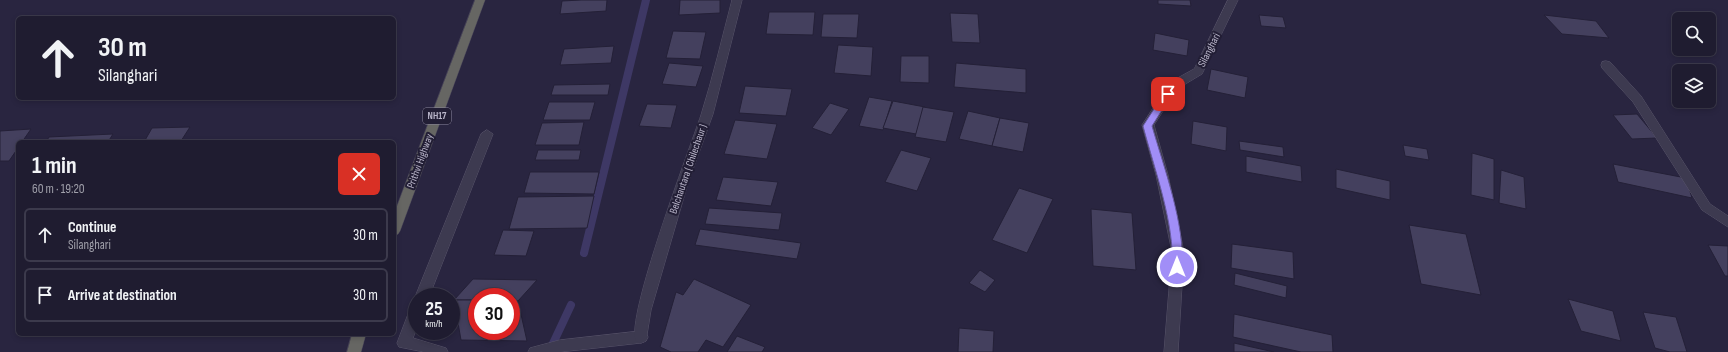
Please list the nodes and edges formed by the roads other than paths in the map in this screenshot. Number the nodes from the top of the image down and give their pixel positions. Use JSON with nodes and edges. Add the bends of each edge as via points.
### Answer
{"nodes":[{"id":1,"x":480,"y":0,"type":"edge"},
{"id":2,"x":737,"y":0,"type":"edge"},
{"id":3,"x":1233,"y":0,"type":"edge"},
{"id":4,"x":1606,"y":65,"type":"dead end"},
{"id":5,"x":487,"y":134,"type":"dead end"},
{"id":6,"x":1728,"y":222,"type":"edge"},
{"id":7,"x":396,"y":226,"type":"edge"},
{"id":8,"x":426,"y":288,"type":"edge"},
{"id":9,"x":408,"y":333,"type":"edge"},
{"id":10,"x":358,"y":336,"type":"edge"},
{"id":11,"x":354,"y":352,"type":"edge"},
{"id":12,"x":441,"y":352,"type":"edge"},
{"id":13,"x":534,"y":352,"type":"edge"},
{"id":14,"x":1171,"y":352,"type":"edge"}],
"edges":[{"from":1,"to":7,"type":"highway","name":"Prithvi Highway","number":"NH17"},
{"from":2,"to":13,"type":"street","name":"Belchautara ( Chilechaur )","via":[[707,114],[682,183],[644,310],[641,337],[560,346]]},
{"from":3,"to":14,"type":"street","name":"Silanghari","via":[[1198,71],[1178,83],[1148,126],[1162,175],[1178,252]]},
{"from":4,"to":6,"type":"street","via":[[1637,99],[1706,207]]},
{"from":5,"to":8,"type":"street"},
{"from":9,"to":12,"type":"street","via":[[404,343],[418,344]]},
{"from":10,"to":11,"type":"highway"}]}
